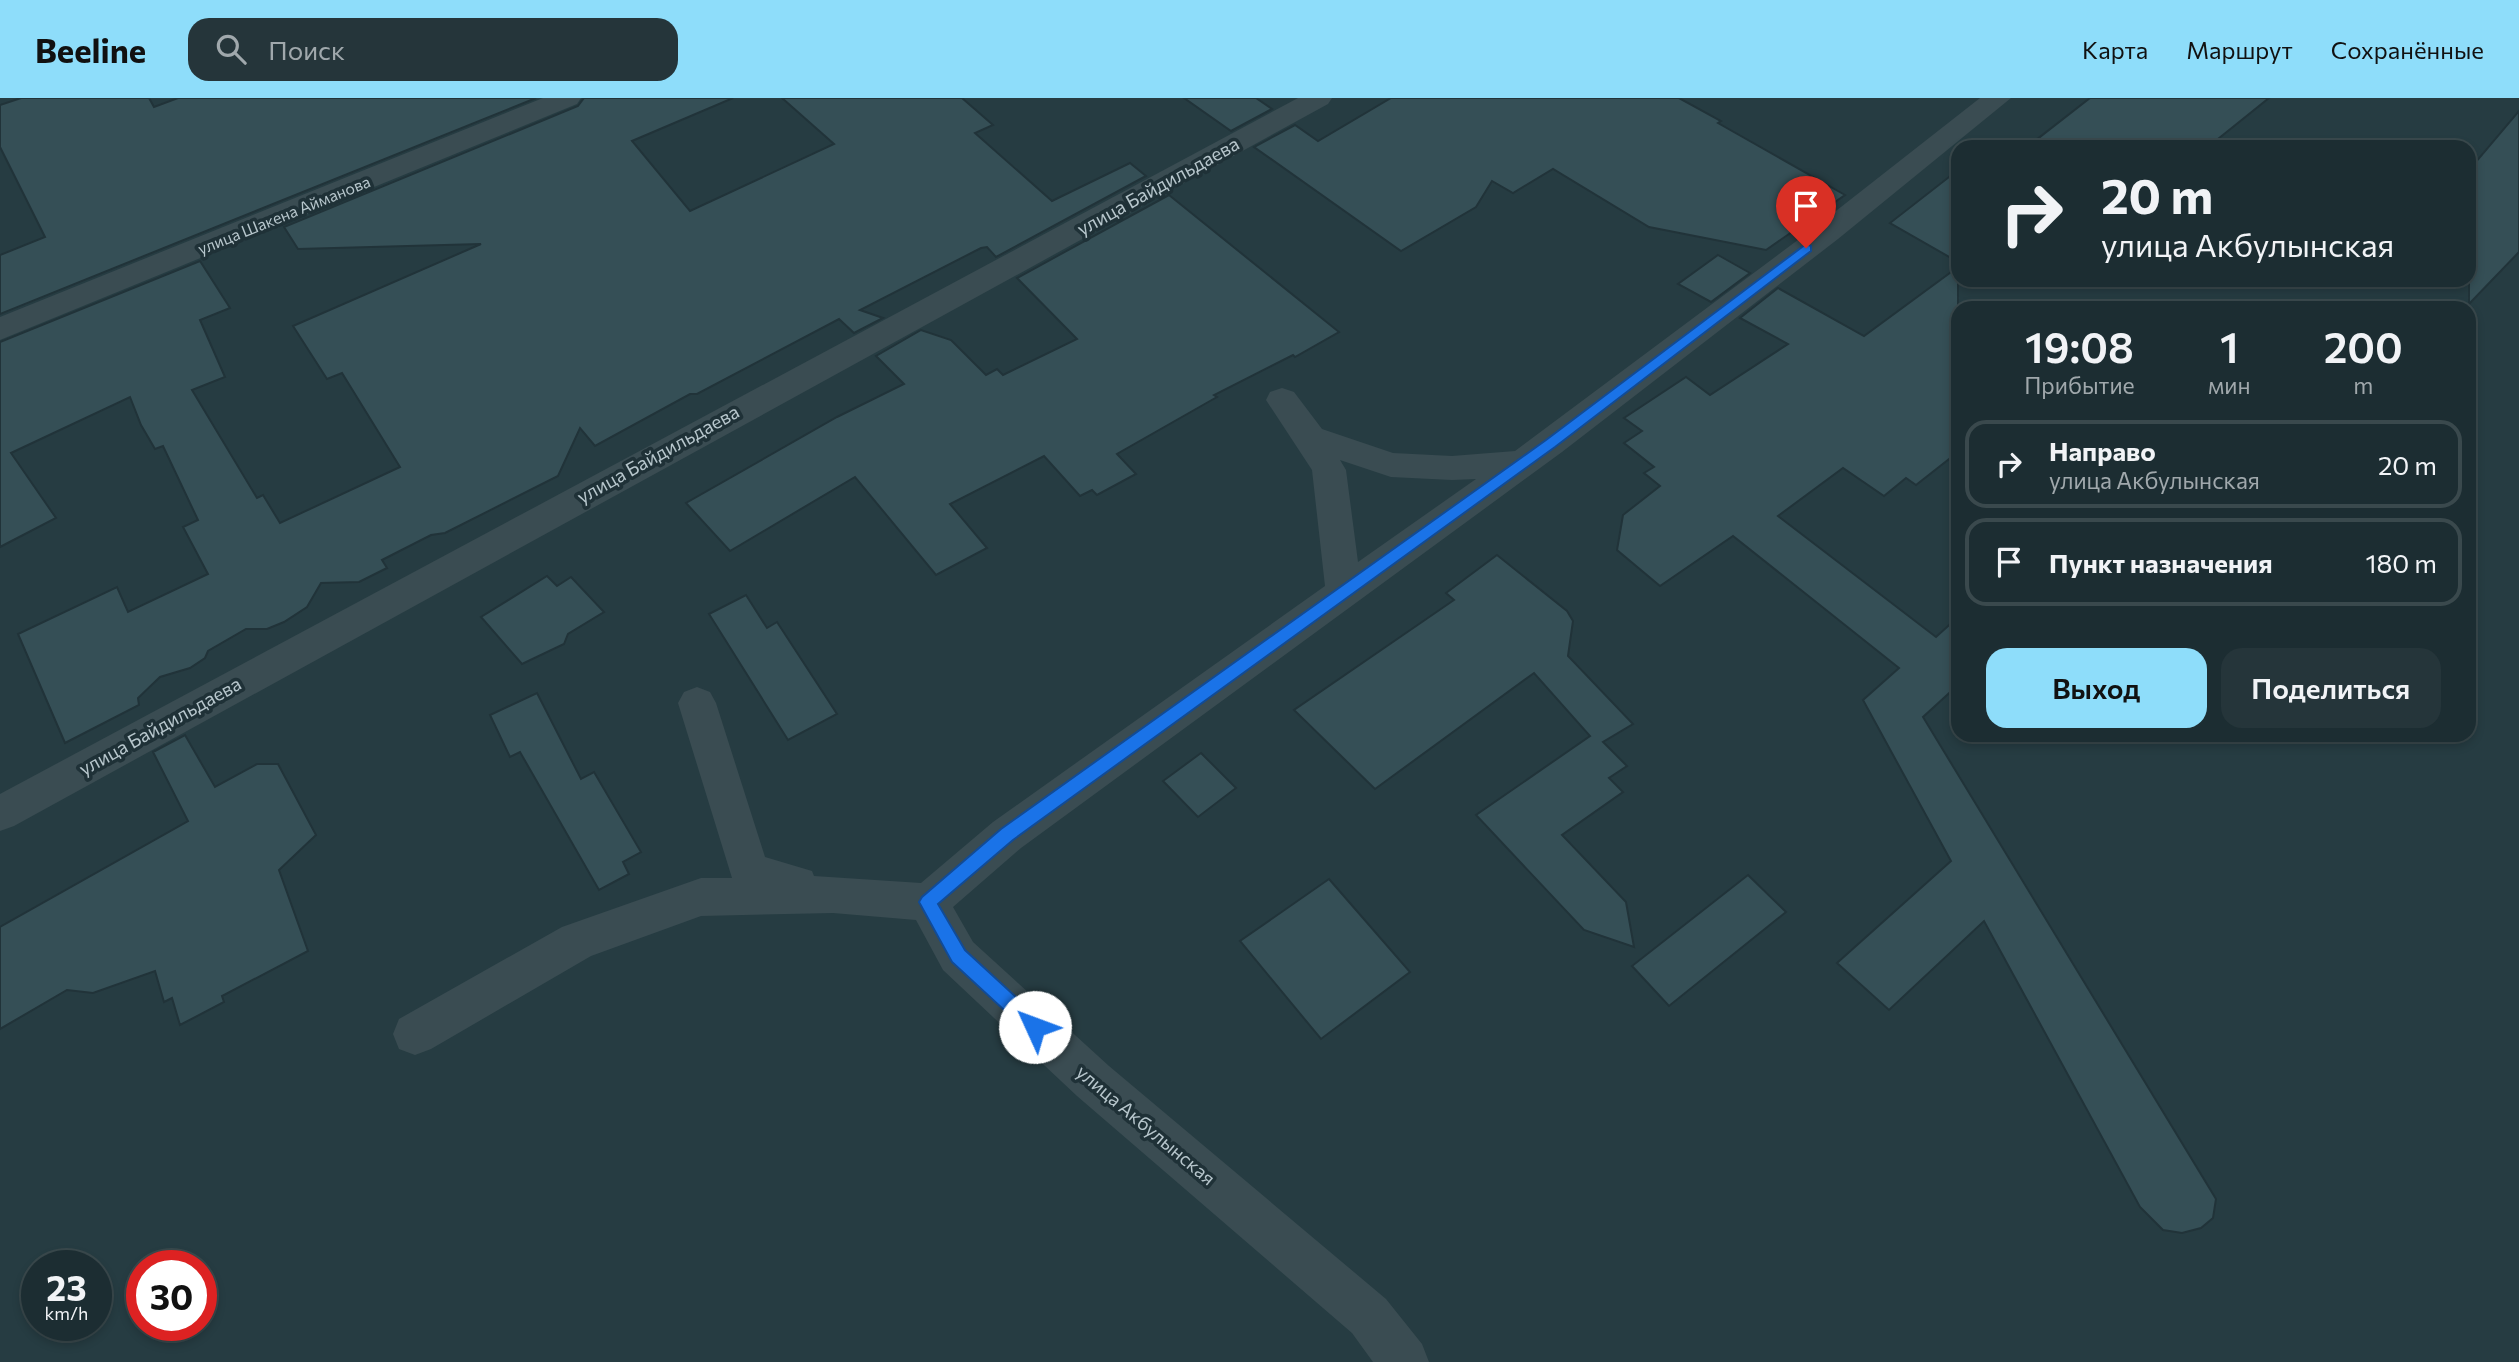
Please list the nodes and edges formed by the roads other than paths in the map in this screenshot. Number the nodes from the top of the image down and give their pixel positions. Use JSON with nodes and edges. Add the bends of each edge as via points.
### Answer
{"nodes":[{"id":1,"x":567,"y":98,"type":"edge"},
{"id":2,"x":1318,"y":98,"type":"edge"},
{"id":3,"x":1997,"y":98,"type":"edge"},
{"id":4,"x":0,"y":329,"type":"edge"},
{"id":5,"x":1282,"y":400,"type":"dead end"},
{"id":6,"x":1310,"y":437,"type":"junction"},
{"id":7,"x":1522,"y":463,"type":"junction"},
{"id":8,"x":1344,"y":591,"type":"junction"},
{"id":9,"x":697,"y":703,"type":"dead end"},
{"id":10,"x":0,"y":814,"type":"edge"},
{"id":11,"x":833,"y":894,"type":"junction"},
{"id":12,"x":928,"y":902,"type":"junction"},
{"id":13,"x":415,"y":1034,"type":"dead end"},
{"id":14,"x":1404,"y":1362,"type":"edge"}],
"edges":[{"from":1,"to":4,"type":"street","name":"улица Шакена Айманова"},
{"from":2,"to":10,"type":"street","name":"улица Байдильдаева"},
{"from":3,"to":7,"type":"street"},
{"from":5,"to":6,"type":"street"},
{"from":6,"to":7,"type":"street","via":[[1391,466]]},
{"from":6,"to":8,"type":"street","via":[[1329,471]]},
{"from":7,"to":8,"type":"street"},
{"from":8,"to":12,"type":"street","via":[[1007,835]]},
{"from":9,"to":11,"type":"street","via":[[749,871]]},
{"from":11,"to":12,"type":"street"},
{"from":11,"to":13,"type":"street","via":[[701,897],[577,941]]},
{"from":12,"to":14,"type":"street","name":"улица Акбулынская","via":[[958,956],[1093,1081],[1368,1316]]}]}
